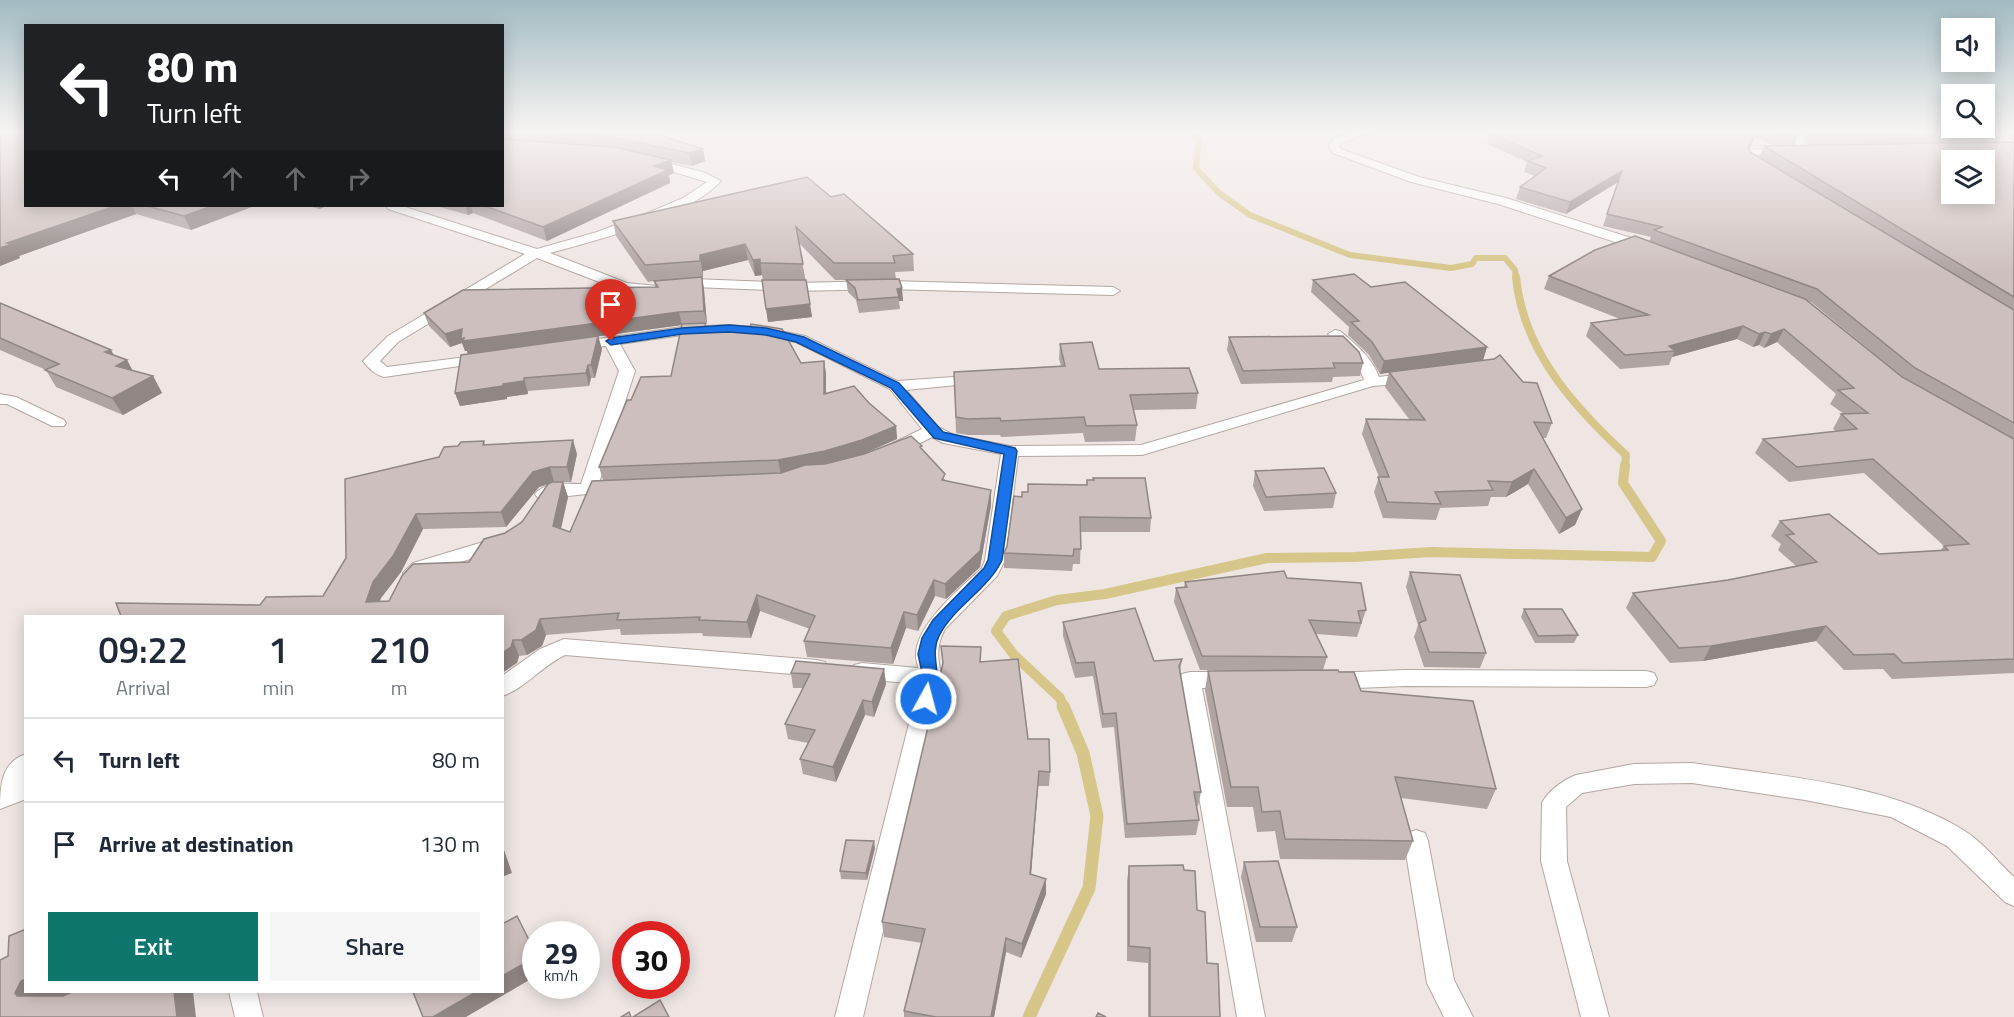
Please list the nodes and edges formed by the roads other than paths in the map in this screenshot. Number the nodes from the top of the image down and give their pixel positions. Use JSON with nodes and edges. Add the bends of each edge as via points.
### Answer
{"nodes":[{"id":1,"x":709,"y":178,"type":"edge"},
{"id":2,"x":1411,"y":178,"type":"edge"},
{"id":3,"x":395,"y":207,"type":"edge"},
{"id":4,"x":1659,"y":253,"type":"edge"},
{"id":5,"x":534,"y":254,"type":"junction"},
{"id":6,"x":1113,"y":291,"type":"dead end"},
{"id":7,"x":1335,"y":334,"type":"edge"},
{"id":8,"x":611,"y":341,"type":"junction"},
{"id":9,"x":566,"y":348,"type":"edge"},
{"id":10,"x":498,"y":357,"type":"edge"},
{"id":11,"x":1424,"y":376,"type":"edge"},
{"id":12,"x":991,"y":377,"type":"edge"},
{"id":13,"x":1372,"y":382,"type":"junction"},
{"id":14,"x":895,"y":386,"type":"junction"},
{"id":15,"x":0,"y":399,"type":"edge"},
{"id":16,"x":58,"y":423,"type":"dead end"},
{"id":17,"x":932,"y":430,"type":"junction"},
{"id":18,"x":1010,"y":451,"type":"junction"},
{"id":19,"x":878,"y":456,"type":"edge"},
{"id":20,"x":610,"y":488,"type":"edge"},
{"id":21,"x":588,"y":489,"type":"junction"},
{"id":22,"x":535,"y":506,"type":"edge"},
{"id":23,"x":519,"y":531,"type":"edge"},
{"id":24,"x":399,"y":588,"type":"edge"},
{"id":25,"x":931,"y":677,"type":"junction"},
{"id":26,"x":1646,"y":679,"type":"dead end"},
{"id":27,"x":1249,"y":680,"type":"edge"},
{"id":28,"x":1308,"y":681,"type":"edge"},
{"id":29,"x":504,"y":686,"type":"edge"},
{"id":30,"x":24,"y":766,"type":"edge"},
{"id":31,"x":24,"y":790,"type":"edge"},
{"id":32,"x":0,"y":798,"type":"edge"},
{"id":33,"x":1416,"y":841,"type":"dead end"},
{"id":34,"x":2014,"y":894,"type":"edge"},
{"id":35,"x":243,"y":993,"type":"edge"},
{"id":36,"x":249,"y":1017,"type":"edge"},
{"id":37,"x":849,"y":1017,"type":"edge"},
{"id":38,"x":1251,"y":1017,"type":"edge"},
{"id":39,"x":1459,"y":1017,"type":"edge"},
{"id":40,"x":1595,"y":1017,"type":"edge"}],
"edges":[{"from":1,"to":5,"type":"street","via":[[715,181],[687,201],[570,245]]},
{"from":2,"to":4,"type":"street","via":[[1502,201]]},
{"from":3,"to":5,"type":"street"},
{"from":5,"to":6,"type":"street","via":[[625,287],[641,289],[693,283]]},
{"from":5,"to":10,"type":"street","via":[[393,339],[371,361],[384,372]]},
{"from":7,"to":13,"type":"street","via":[[1367,364]]},
{"from":8,"to":9,"type":"street"},
{"from":8,"to":14,"type":"street","via":[[682,331],[766,332],[800,339]]},
{"from":8,"to":21,"type":"street","via":[[627,371]]},
{"from":11,"to":13,"type":"street"},
{"from":12,"to":14,"type":"street"},
{"from":13,"to":18,"type":"street","via":[[1142,450]]},
{"from":14,"to":17,"type":"street"},
{"from":15,"to":16,"type":"street"},
{"from":17,"to":18,"type":"street","via":[[949,438]]},
{"from":17,"to":19,"type":"street"},
{"from":18,"to":25,"type":"street","via":[[995,560],[990,571],[938,624],[930,638],[926,654]]},
{"from":20,"to":21,"type":"street"},
{"from":21,"to":22,"type":"street","via":[[554,490],[545,493]]},
{"from":23,"to":24,"type":"street","via":[[503,542],[420,568]]},
{"from":25,"to":29,"type":"street","via":[[564,647],[550,651]]},
{"from":25,"to":37,"type":"street"},
{"from":26,"to":28,"type":"street"},
{"from":27,"to":38,"type":"street","via":[[1190,680]]},
{"from":30,"to":32,"type":"street"},
{"from":31,"to":32,"type":"street"},
{"from":33,"to":39,"type":"street","via":[[1441,983]]},
{"from":34,"to":40,"type":"street","via":[[1956,838],[1895,808],[1692,773],[1634,774],[1576,785],[1554,803],[1554,861]]},
{"from":35,"to":36,"type":"street"}]}
